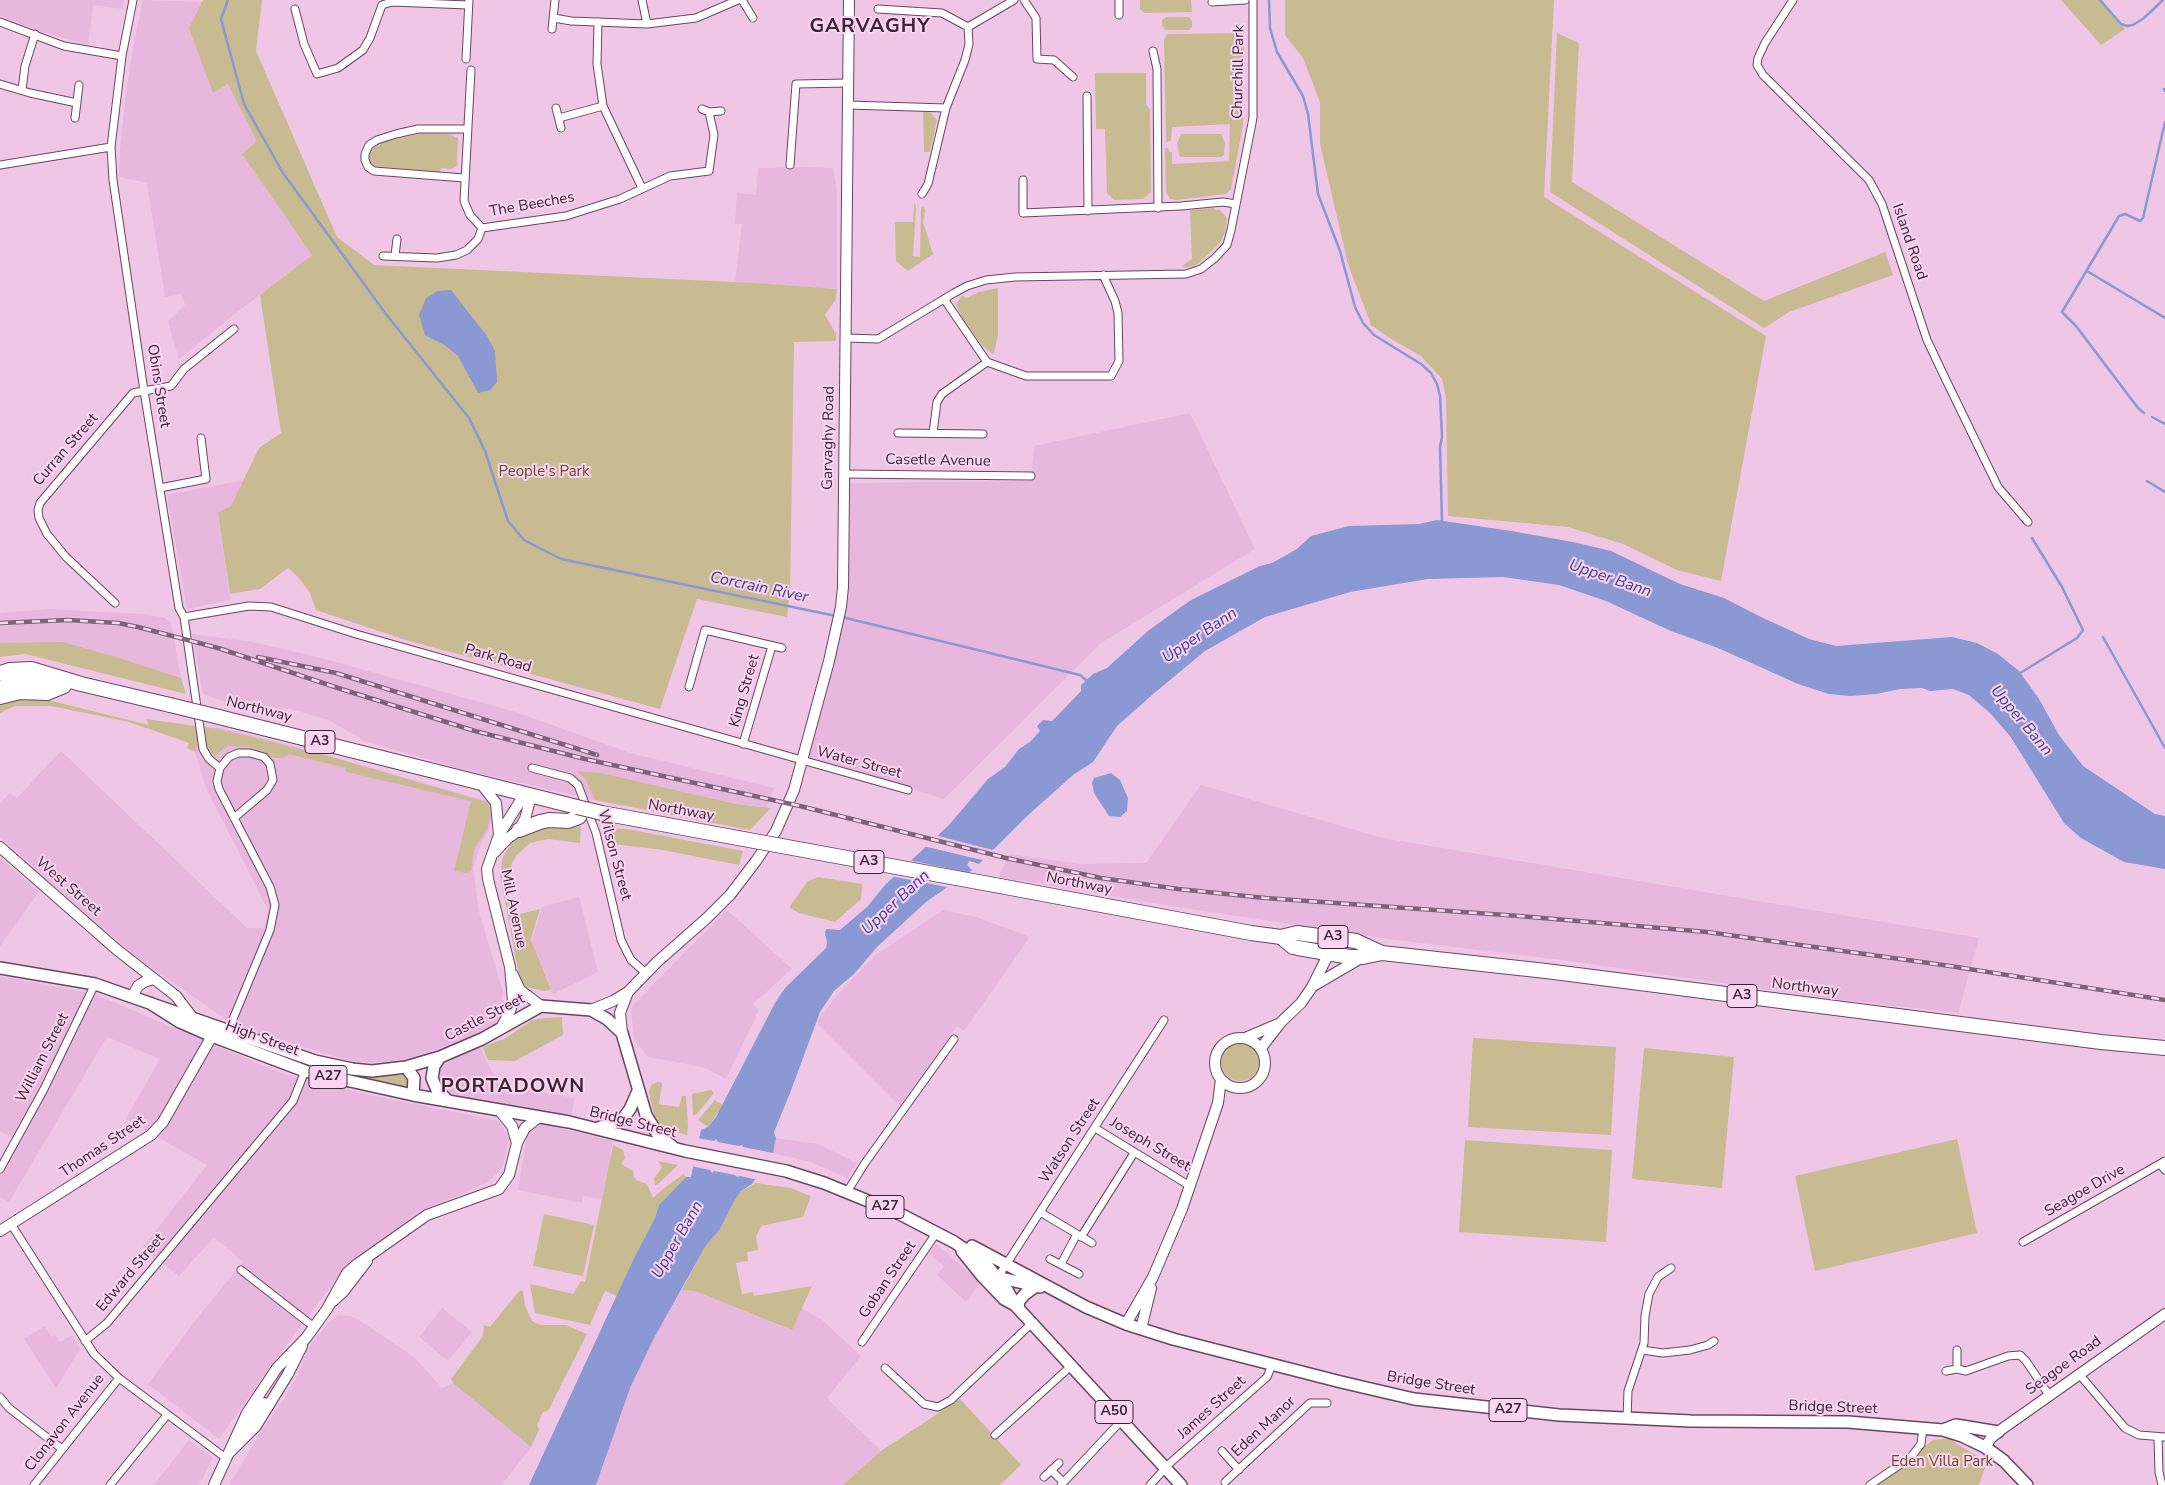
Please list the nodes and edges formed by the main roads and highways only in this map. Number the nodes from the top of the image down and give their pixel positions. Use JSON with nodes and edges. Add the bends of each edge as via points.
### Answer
{"nodes":[{"id":1,"x":0,"y":673,"type":"edge"},
{"id":2,"x":76,"y":684,"type":"junction"},
{"id":3,"x":0,"y":688,"type":"edge"},
{"id":4,"x":0,"y":698,"type":"edge"},
{"id":5,"x":578,"y":812,"type":"junction"},
{"id":6,"x":519,"y":830,"type":"road end"},
{"id":7,"x":1281,"y":937,"type":"junction"},
{"id":8,"x":1382,"y":953,"type":"junction"},
{"id":9,"x":0,"y":968,"type":"edge"},
{"id":10,"x":150,"y":1003,"type":"junction"},
{"id":11,"x":2165,"y":1048,"type":"edge"},
{"id":12,"x":440,"y":1057,"type":"junction"},
{"id":13,"x":406,"y":1067,"type":"junction"},
{"id":14,"x":638,"y":1092,"type":"junction"},
{"id":15,"x":413,"y":1095,"type":"junction"},
{"id":16,"x":448,"y":1101,"type":"junction"},
{"id":17,"x":597,"y":1129,"type":"junction"},
{"id":18,"x":684,"y":1151,"type":"junction"},
{"id":19,"x":954,"y":1242,"type":"junction"},
{"id":20,"x":983,"y":1277,"type":"junction"},
{"id":21,"x":998,"y":1277,"type":"junction"},
{"id":22,"x":1036,"y":1286,"type":"junction"},
{"id":23,"x":1051,"y":1288,"type":"junction"},
{"id":24,"x":1018,"y":1307,"type":"junction"},
{"id":25,"x":1943,"y":1430,"type":"junction"},
{"id":26,"x":1998,"y":1432,"type":"road end"},
{"id":27,"x":1181,"y":1485,"type":"edge"},
{"id":28,"x":2027,"y":1485,"type":"edge"}],
"edges":[{"from":1,"to":2,"type":"highway","name":"Northway","number":"A3","via":[[32,669]]},
{"from":2,"to":3,"type":"highway","name":"Northway","number":"A3","via":[[30,681]]},
{"from":2,"to":4,"type":"highway","via":[[47,693],[20,692]]},
{"from":2,"to":5,"type":"highway","name":"Northway","number":"A3","bridge":true,"via":[[215,716],[528,796]]},
{"from":5,"to":6,"type":"highway","via":[[568,821],[549,820]]},
{"from":5,"to":7,"type":"highway","name":"Northway","number":"A3","bridge":true,"via":[[598,812]]},
{"from":7,"to":8,"type":"highway","name":"Northway","number":"A3","via":[[1297,933],[1332,937],[1356,941]]},
{"from":7,"to":8,"type":"highway","name":"Northway","number":"A3","via":[[1293,947],[1311,952],[1363,957]]},
{"from":8,"to":11,"type":"highway","name":"Northway","number":"A3"},
{"from":9,"to":10,"type":"main road","number":"A27","via":[[95,984]]},
{"from":10,"to":13,"type":"main road","name":"High Street","number":"A27","via":[[315,1061],[380,1071]]},
{"from":10,"to":15,"type":"main road","name":"High Street","number":"A27","via":[[180,1022],[212,1036],[305,1070]]},
{"from":12,"to":13,"type":"main road","name":"High Street","number":"A27"},
{"from":12,"to":14,"type":"main road","name":"Castle Street","number":"A27","via":[[541,1006],[591,1010],[622,1033]]},
{"from":12,"to":16,"type":"main road","via":[[432,1078],[437,1090]]},
{"from":13,"to":15,"type":"main road","via":[[414,1078]]},
{"from":14,"to":17,"type":"main road","via":[[622,1120]]},
{"from":14,"to":18,"type":"main road","number":"A27","via":[[658,1135]]},
{"from":15,"to":16,"type":"main road","name":"High Street","number":"A27"},
{"from":16,"to":17,"type":"main road","name":"Bridge Street","number":"A27"},
{"from":17,"to":18,"type":"main road","name":"Bridge Street","number":"A27"},
{"from":18,"to":19,"type":"main road","name":"Bridge Street","number":"A27","via":[[794,1174],[900,1214]]},
{"from":19,"to":20,"type":"main road","name":"Bridge Street","number":"A27"},
{"from":19,"to":21,"type":"main road","name":"Bridge Street","number":"A27","via":[[986,1263]]},
{"from":19,"to":23,"type":"main road","name":"Bridge Street","number":"A27","via":[[972,1247]]},
{"from":20,"to":21,"type":"main road","name":"Bridge Street","number":"A27"},
{"from":20,"to":24,"type":"main road","number":"A50","via":[[1004,1299]]},
{"from":21,"to":22,"type":"main road","name":"Bridge Street","number":"A27"},
{"from":21,"to":24,"type":"main road","number":"A50"},
{"from":22,"to":23,"type":"main road","name":"Bridge Street","number":"A27"},
{"from":22,"to":24,"type":"main road","via":[[1024,1294]]},
{"from":23,"to":25,"type":"main road","name":"Bridge Street","number":"A27","via":[[1126,1324],[1173,1339],[1414,1399],[1559,1415],[1691,1421],[1848,1422]]},
{"from":24,"to":27,"type":"main road","number":"A50"},
{"from":25,"to":26,"type":"main road","via":[[1956,1425]]},
{"from":25,"to":28,"type":"main road","number":"A27","via":[[1985,1447]]}]}
